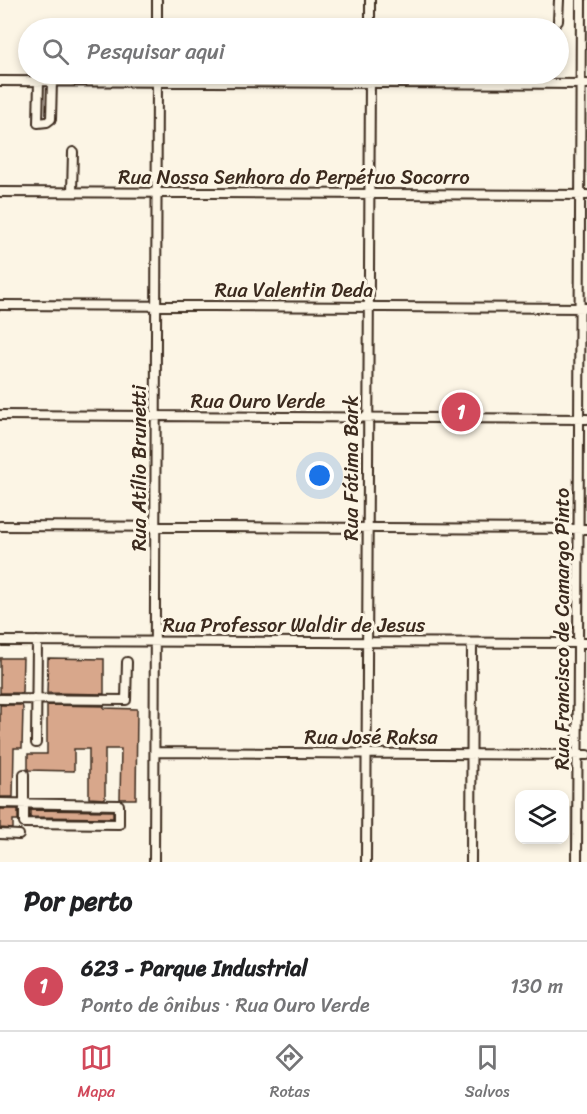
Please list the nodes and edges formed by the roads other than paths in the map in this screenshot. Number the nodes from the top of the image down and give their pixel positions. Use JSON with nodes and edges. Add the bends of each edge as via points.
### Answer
{"nodes":[{"id":1,"x":157,"y":0,"type":"edge"},
{"id":2,"x":370,"y":0,"type":"edge"},
{"id":3,"x":559,"y":0,"type":"edge"},
{"id":4,"x":581,"y":0,"type":"edge"},
{"id":5,"x":157,"y":18,"type":"edge"},
{"id":6,"x":370,"y":18,"type":"edge"},
{"id":7,"x":558,"y":18,"type":"edge"},
{"id":8,"x":0,"y":81,"type":"edge"},
{"id":9,"x":18,"y":81,"type":"edge"},
{"id":10,"x":39,"y":84,"type":"edge"},
{"id":11,"x":52,"y":84,"type":"edge"},
{"id":12,"x":156,"y":84,"type":"edge"},
{"id":13,"x":370,"y":84,"type":"edge"},
{"id":14,"x":569,"y":84,"type":"edge"},
{"id":15,"x":584,"y":84,"type":"edge"},
{"id":16,"x":74,"y":152,"type":"dead end"},
{"id":17,"x":0,"y":192,"type":"edge"},
{"id":18,"x":72,"y":192,"type":"junction"},
{"id":19,"x":156,"y":193,"type":"junction"},
{"id":20,"x":369,"y":194,"type":"junction"},
{"id":21,"x":584,"y":195,"type":"edge"},
{"id":22,"x":0,"y":305,"type":"edge"},
{"id":23,"x":156,"y":306,"type":"junction"},
{"id":24,"x":369,"y":307,"type":"junction"},
{"id":25,"x":583,"y":308,"type":"edge"},
{"id":26,"x":0,"y":416,"type":"edge"},
{"id":27,"x":155,"y":417,"type":"junction"},
{"id":28,"x":368,"y":418,"type":"junction"},
{"id":29,"x":583,"y":419,"type":"edge"},
{"id":30,"x":0,"y":526,"type":"edge"},
{"id":31,"x":155,"y":527,"type":"junction"},
{"id":32,"x":368,"y":528,"type":"junction"},
{"id":33,"x":583,"y":529,"type":"edge"},
{"id":34,"x":0,"y":640,"type":"edge"},
{"id":35,"x":37,"y":641,"type":"junction"},
{"id":36,"x":155,"y":641,"type":"junction"},
{"id":37,"x":367,"y":642,"type":"junction"},
{"id":38,"x":472,"y":643,"type":"junction"},
{"id":39,"x":583,"y":643,"type":"edge"},
{"id":40,"x":127,"y":662,"type":"dead end"},
{"id":41,"x":0,"y":699,"type":"edge"},
{"id":42,"x":37,"y":699,"type":"junction"},
{"id":43,"x":36,"y":742,"type":"dead end"},
{"id":44,"x":154,"y":752,"type":"junction"},
{"id":45,"x":366,"y":753,"type":"junction"},
{"id":46,"x":471,"y":754,"type":"junction"},
{"id":47,"x":578,"y":754,"type":"junction"},
{"id":48,"x":587,"y":754,"type":"edge"},
{"id":49,"x":24,"y":774,"type":"dead end"},
{"id":50,"x":0,"y":803,"type":"edge"},
{"id":51,"x":24,"y":804,"type":"junction"},
{"id":52,"x":0,"y":834,"type":"edge"},
{"id":53,"x":19,"y":835,"type":"dead end"},
{"id":54,"x":154,"y":862,"type":"edge"},
{"id":55,"x":366,"y":862,"type":"edge"},
{"id":56,"x":471,"y":862,"type":"edge"},
{"id":57,"x":577,"y":862,"type":"edge"}],
"edges":[{"from":1,"to":5,"type":"street"},
{"from":2,"to":6,"type":"street"},
{"from":3,"to":7,"type":"street"},
{"from":4,"to":15,"type":"street","name":"Rua Francisco de Camargo Pinto"},
{"from":8,"to":9,"type":"street"},
{"from":10,"to":11,"type":"street","via":[[38,123],[51,119]]},
{"from":12,"to":19,"type":"street","name":"Rua Atílio Brunetti"},
{"from":13,"to":20,"type":"street","name":"Rua Fátima Bark"},
{"from":14,"to":15,"type":"street"},
{"from":15,"to":21,"type":"street","name":"Rua Francisco de Camargo Pinto"},
{"from":16,"to":18,"type":"street"},
{"from":17,"to":18,"type":"street","name":"Rua Nossa Senhora do Perpétuo Socorro"},
{"from":18,"to":19,"type":"street","name":"Rua Nossa Senhora do Perpétuo Socorro"},
{"from":19,"to":20,"type":"street","name":"Rua Nossa Senhora do Perpétuo Socorro"},
{"from":19,"to":23,"type":"street","name":"Rua Atílio Brunetti"},
{"from":20,"to":21,"type":"street","name":"Rua Nossa Senhora do Perpétuo Socorro"},
{"from":20,"to":24,"type":"street","name":"Rua Fátima Bark"},
{"from":21,"to":25,"type":"street","name":"Rua Francisco de Camargo Pinto"},
{"from":22,"to":23,"type":"street","name":"Rua Valentin Deda"},
{"from":23,"to":24,"type":"street","name":"Rua Valentin Deda"},
{"from":23,"to":27,"type":"street","name":"Rua Atílio Brunetti"},
{"from":24,"to":25,"type":"street","name":"Rua Valentin Deda"},
{"from":24,"to":28,"type":"street","name":"Rua Fátima Bark"},
{"from":25,"to":29,"type":"street","name":"Rua Francisco de Camargo Pinto"},
{"from":26,"to":27,"type":"street","name":"Rua Ouro Verde"},
{"from":27,"to":28,"type":"street","name":"Rua Ouro Verde"},
{"from":27,"to":31,"type":"street","name":"Rua Atílio Brunetti"},
{"from":28,"to":29,"type":"street","name":"Rua Ouro Verde"},
{"from":28,"to":32,"type":"street","name":"Rua Fátima Bark"},
{"from":29,"to":33,"type":"street","name":"Rua Francisco de Camargo Pinto"},
{"from":30,"to":31,"type":"street"},
{"from":31,"to":32,"type":"street"},
{"from":31,"to":36,"type":"street","name":"Rua Atílio Brunetti"},
{"from":32,"to":33,"type":"street"},
{"from":32,"to":37,"type":"street","name":"Rua Fátima Bark"},
{"from":33,"to":39,"type":"street","name":"Rua Francisco de Camargo Pinto"},
{"from":34,"to":35,"type":"street","name":"Rua Professor Waldir de Jesus"},
{"from":35,"to":36,"type":"street","name":"Rua Professor Waldir de Jesus"},
{"from":35,"to":42,"type":"street"},
{"from":36,"to":37,"type":"street","name":"Rua Professor Waldir de Jesus"},
{"from":36,"to":44,"type":"street","name":"Rua Atílio Brunetti"},
{"from":37,"to":38,"type":"street","name":"Rua Professor Waldir de Jesus"},
{"from":37,"to":45,"type":"street","name":"Rua Fátima Bark"},
{"from":38,"to":39,"type":"street","name":"Rua Professor Waldir de Jesus"},
{"from":38,"to":46,"type":"street"},
{"from":39,"to":47,"type":"street","name":"Rua Francisco de Camargo Pinto"},
{"from":40,"to":42,"type":"street","via":[[126,700]]},
{"from":41,"to":42,"type":"street"},
{"from":42,"to":43,"type":"street"},
{"from":44,"to":45,"type":"street","name":"Rua José Raksa"},
{"from":44,"to":54,"type":"street","name":"Rua Atílio Brunetti"},
{"from":45,"to":46,"type":"street","name":"Rua José Raksa"},
{"from":45,"to":55,"type":"street","name":"Rua Fátima Bark"},
{"from":46,"to":47,"type":"street","name":"Rua José Raksa"},
{"from":46,"to":56,"type":"street"},
{"from":47,"to":48,"type":"street","name":"Rua José Raksa"},
{"from":47,"to":57,"type":"street","name":"Rua Francisco de Camargo Pinto"},
{"from":49,"to":51,"type":"street"},
{"from":50,"to":51,"type":"street"},
{"from":51,"to":51,"type":"street","via":[[119,805],[119,824],[24,822]]},
{"from":52,"to":53,"type":"street"}]}
